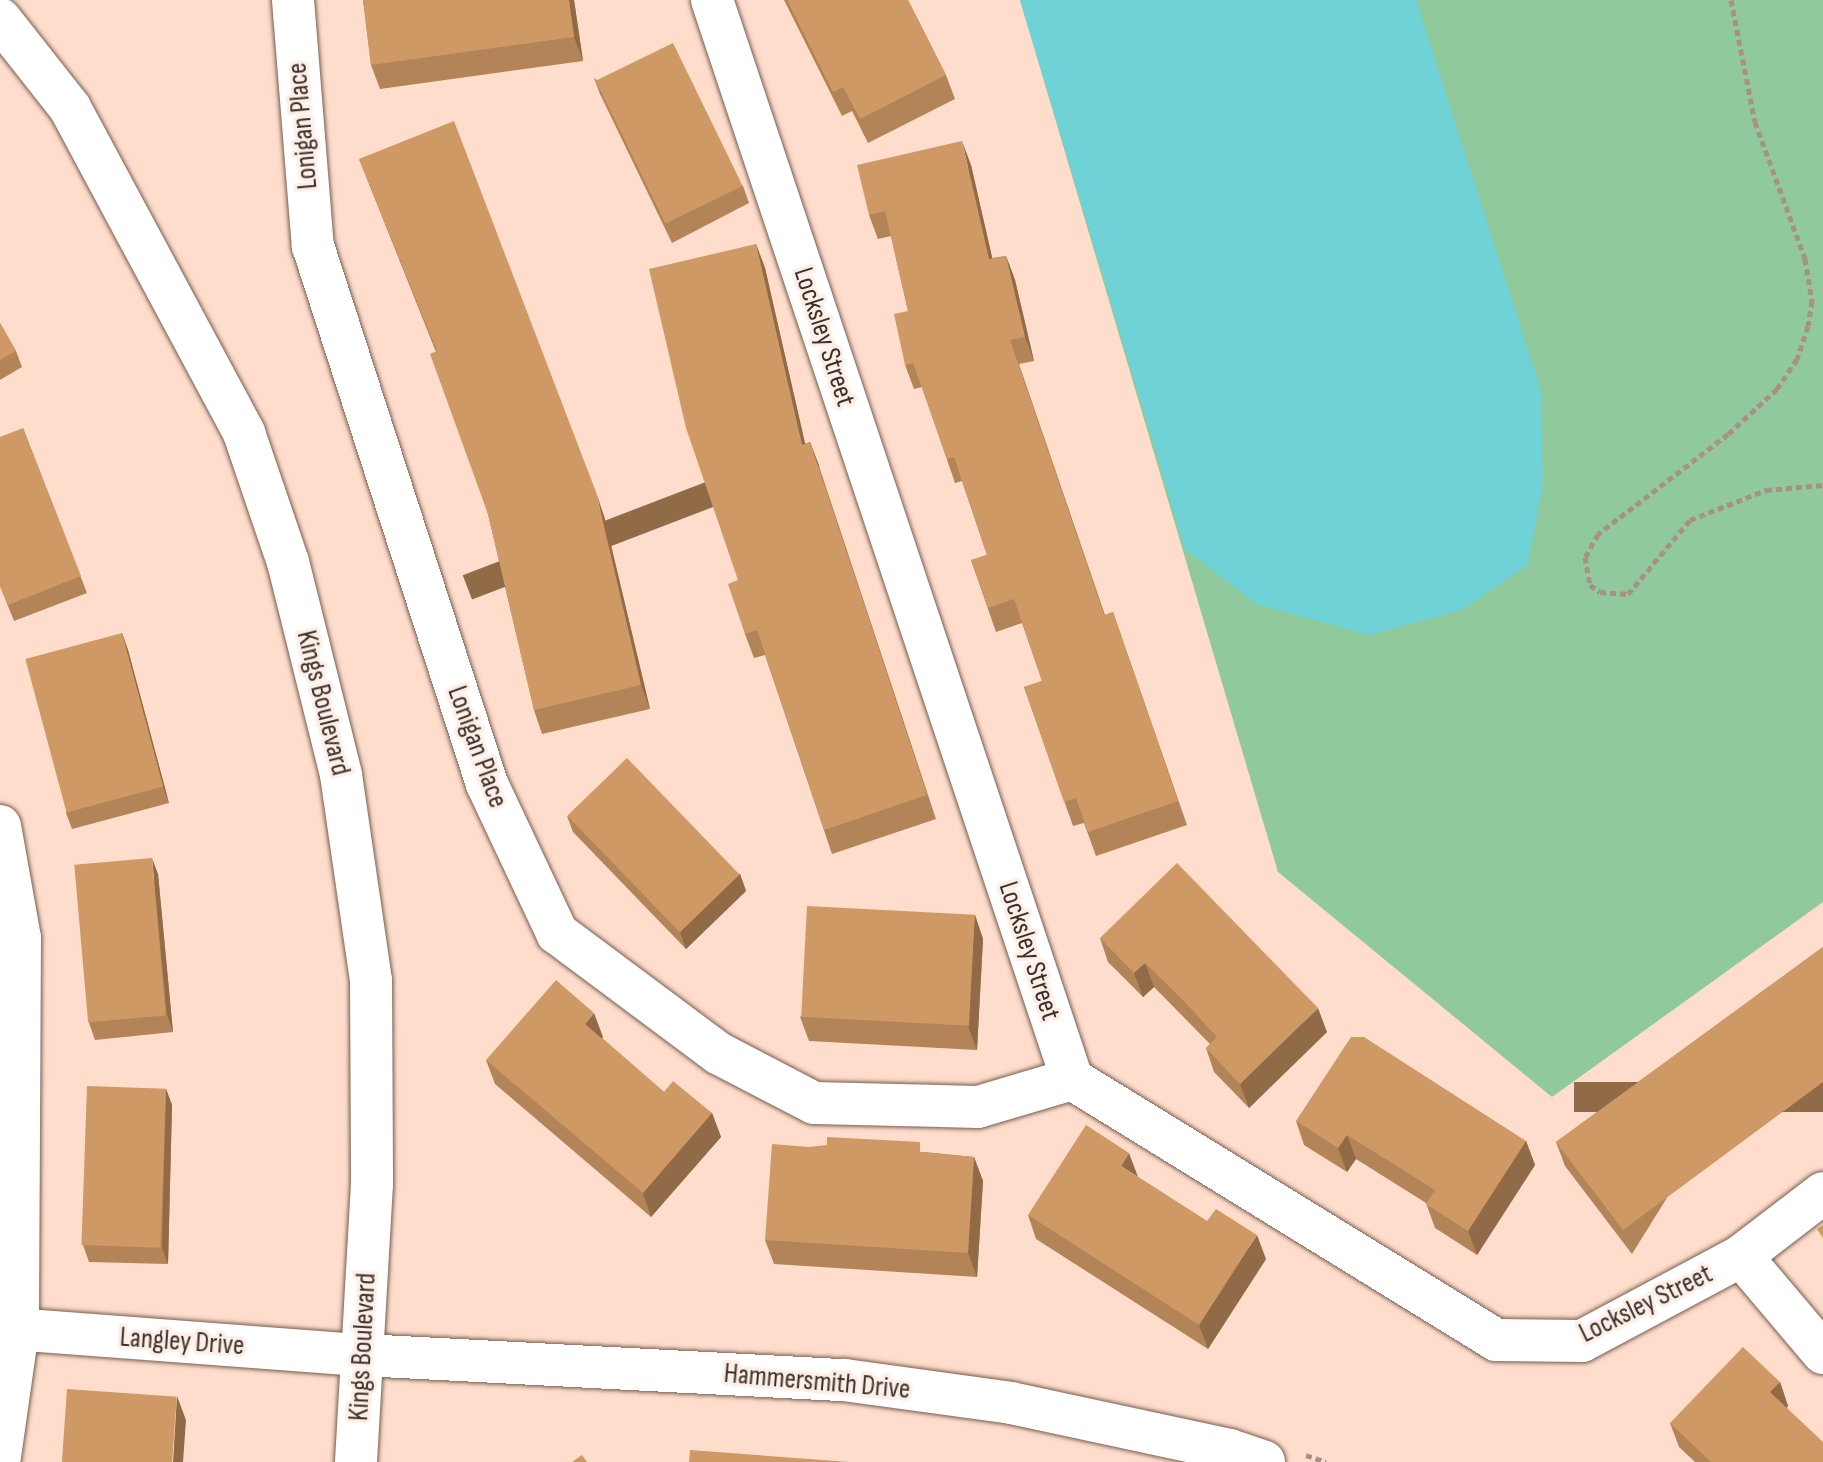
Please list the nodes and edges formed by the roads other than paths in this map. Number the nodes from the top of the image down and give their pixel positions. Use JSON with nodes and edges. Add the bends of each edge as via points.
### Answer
{"nodes":[{"id":1,"x":293,"y":0,"type":"edge"},
{"id":2,"x":712,"y":0,"type":"edge"},
{"id":3,"x":0,"y":19,"type":"edge"},
{"id":4,"x":0,"y":826,"type":"edge"},
{"id":5,"x":1072,"y":1079,"type":"junction"},
{"id":6,"x":1823,"y":1193,"type":"edge"},
{"id":7,"x":1741,"y":1256,"type":"junction"},
{"id":8,"x":9,"y":1329,"type":"edge"},
{"id":9,"x":1823,"y":1353,"type":"edge"},
{"id":10,"x":363,"y":1355,"type":"junction"},
{"id":11,"x":0,"y":1457,"type":"edge"},
{"id":12,"x":356,"y":1462,"type":"edge"},
{"id":13,"x":1264,"y":1462,"type":"edge"}],
"edges":[{"from":1,"to":5,"type":"street","name":"Lonigan Place","via":[[313,246],[487,784],[557,933],[718,1053],[814,1103],[978,1107]]},
{"from":2,"to":5,"type":"street","name":"Locksley Street"},
{"from":3,"to":10,"type":"street","name":"Kings Boulevard","via":[[70,108],[163,278],[244,433],[288,562],[341,775],[371,981],[372,1184]]},
{"from":4,"to":8,"type":"street","via":[[20,938]]},
{"from":5,"to":7,"type":"street","name":"Locksley Street","via":[[1496,1340],[1582,1341]]},
{"from":6,"to":7,"type":"street","name":"Locksley Street"},
{"from":7,"to":9,"type":"street"},
{"from":8,"to":10,"type":"street","name":"Langley Drive"},
{"from":8,"to":11,"type":"street"},
{"from":10,"to":12,"type":"street","name":"Kings Boulevard"},
{"from":10,"to":13,"type":"street","name":"Hammersmith Drive","via":[[844,1380],[1011,1403]]}]}
